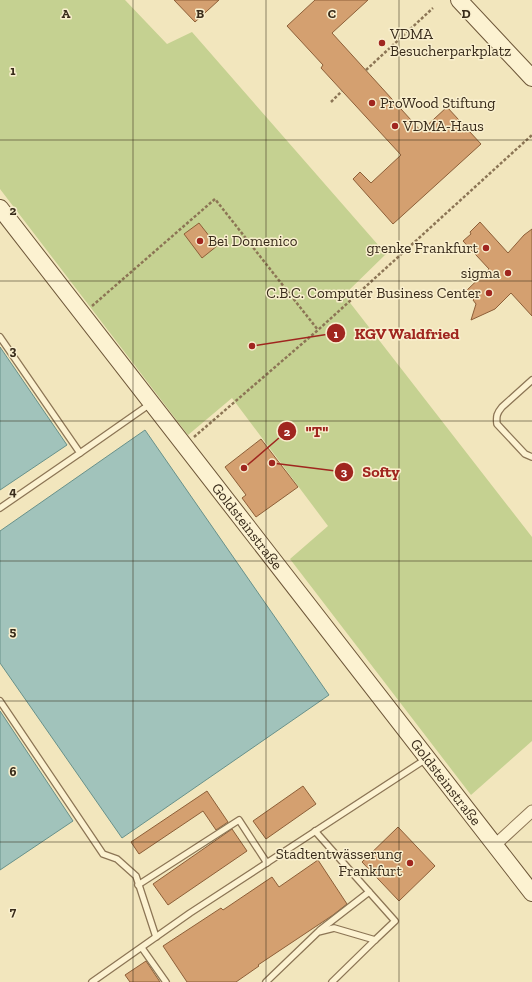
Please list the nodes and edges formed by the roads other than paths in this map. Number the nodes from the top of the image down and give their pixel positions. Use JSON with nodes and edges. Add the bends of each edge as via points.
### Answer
{"nodes":[{"id":1,"x":459,"y":0,"type":"edge"},
{"id":2,"x":532,"y":78,"type":"edge"},
{"id":3,"x":0,"y":208,"type":"edge"},
{"id":4,"x":0,"y":337,"type":"edge"},
{"id":5,"x":532,"y":380,"type":"edge"},
{"id":6,"x":152,"y":402,"type":"junction"},
{"id":7,"x":80,"y":453,"type":"junction"},
{"id":8,"x":532,"y":457,"type":"edge"},
{"id":9,"x":0,"y":508,"type":"edge"},
{"id":10,"x":0,"y":701,"type":"edge"},
{"id":11,"x":426,"y":758,"type":"junction"},
{"id":12,"x":532,"y":811,"type":"edge"},
{"id":13,"x":315,"y":831,"type":"junction"},
{"id":14,"x":495,"y":845,"type":"junction"},
{"id":15,"x":267,"y":863,"type":"junction"},
{"id":16,"x":138,"y":885,"type":"junction"},
{"id":17,"x":369,"y":892,"type":"junction"},
{"id":18,"x":532,"y":893,"type":"edge"},
{"id":19,"x":318,"y":932,"type":"junction"},
{"id":20,"x":156,"y":937,"type":"junction"},
{"id":21,"x":375,"y":940,"type":"junction"},
{"id":22,"x":142,"y":948,"type":"junction"},
{"id":23,"x":92,"y":982,"type":"edge"},
{"id":24,"x":166,"y":982,"type":"edge"},
{"id":25,"x":266,"y":982,"type":"edge"},
{"id":26,"x":332,"y":982,"type":"edge"}],
"edges":[{"from":1,"to":2,"type":"street"},
{"from":3,"to":6,"type":"street","name":"Goldsteinstraße"},
{"from":4,"to":7,"type":"lane"},
{"from":5,"to":8,"type":"lane","via":[[502,407],[496,418],[497,424],[525,454]]},
{"from":6,"to":7,"type":"lane"},
{"from":6,"to":11,"type":"street","name":"Goldsteinstraße"},
{"from":7,"to":9,"type":"lane"},
{"from":10,"to":16,"type":"lane","via":[[103,854],[116,859],[136,876]]},
{"from":11,"to":13,"type":"lane"},
{"from":11,"to":14,"type":"street","name":"Goldsteinstraße"},
{"from":12,"to":14,"type":"street"},
{"from":13,"to":15,"type":"lane"},
{"from":13,"to":17,"type":"lane"},
{"from":14,"to":18,"type":"street","name":"Goldsteinstraße"},
{"from":15,"to":16,"type":"lane","via":[[239,820]]},
{"from":15,"to":20,"type":"lane"},
{"from":16,"to":20,"type":"lane"},
{"from":17,"to":19,"type":"lane"},
{"from":17,"to":21,"type":"lane","via":[[395,921]]},
{"from":19,"to":21,"type":"lane","via":[[334,928]]},
{"from":19,"to":25,"type":"lane"},
{"from":20,"to":22,"type":"lane"},
{"from":21,"to":26,"type":"lane"},
{"from":22,"to":23,"type":"lane"},
{"from":22,"to":24,"type":"lane"}]}
